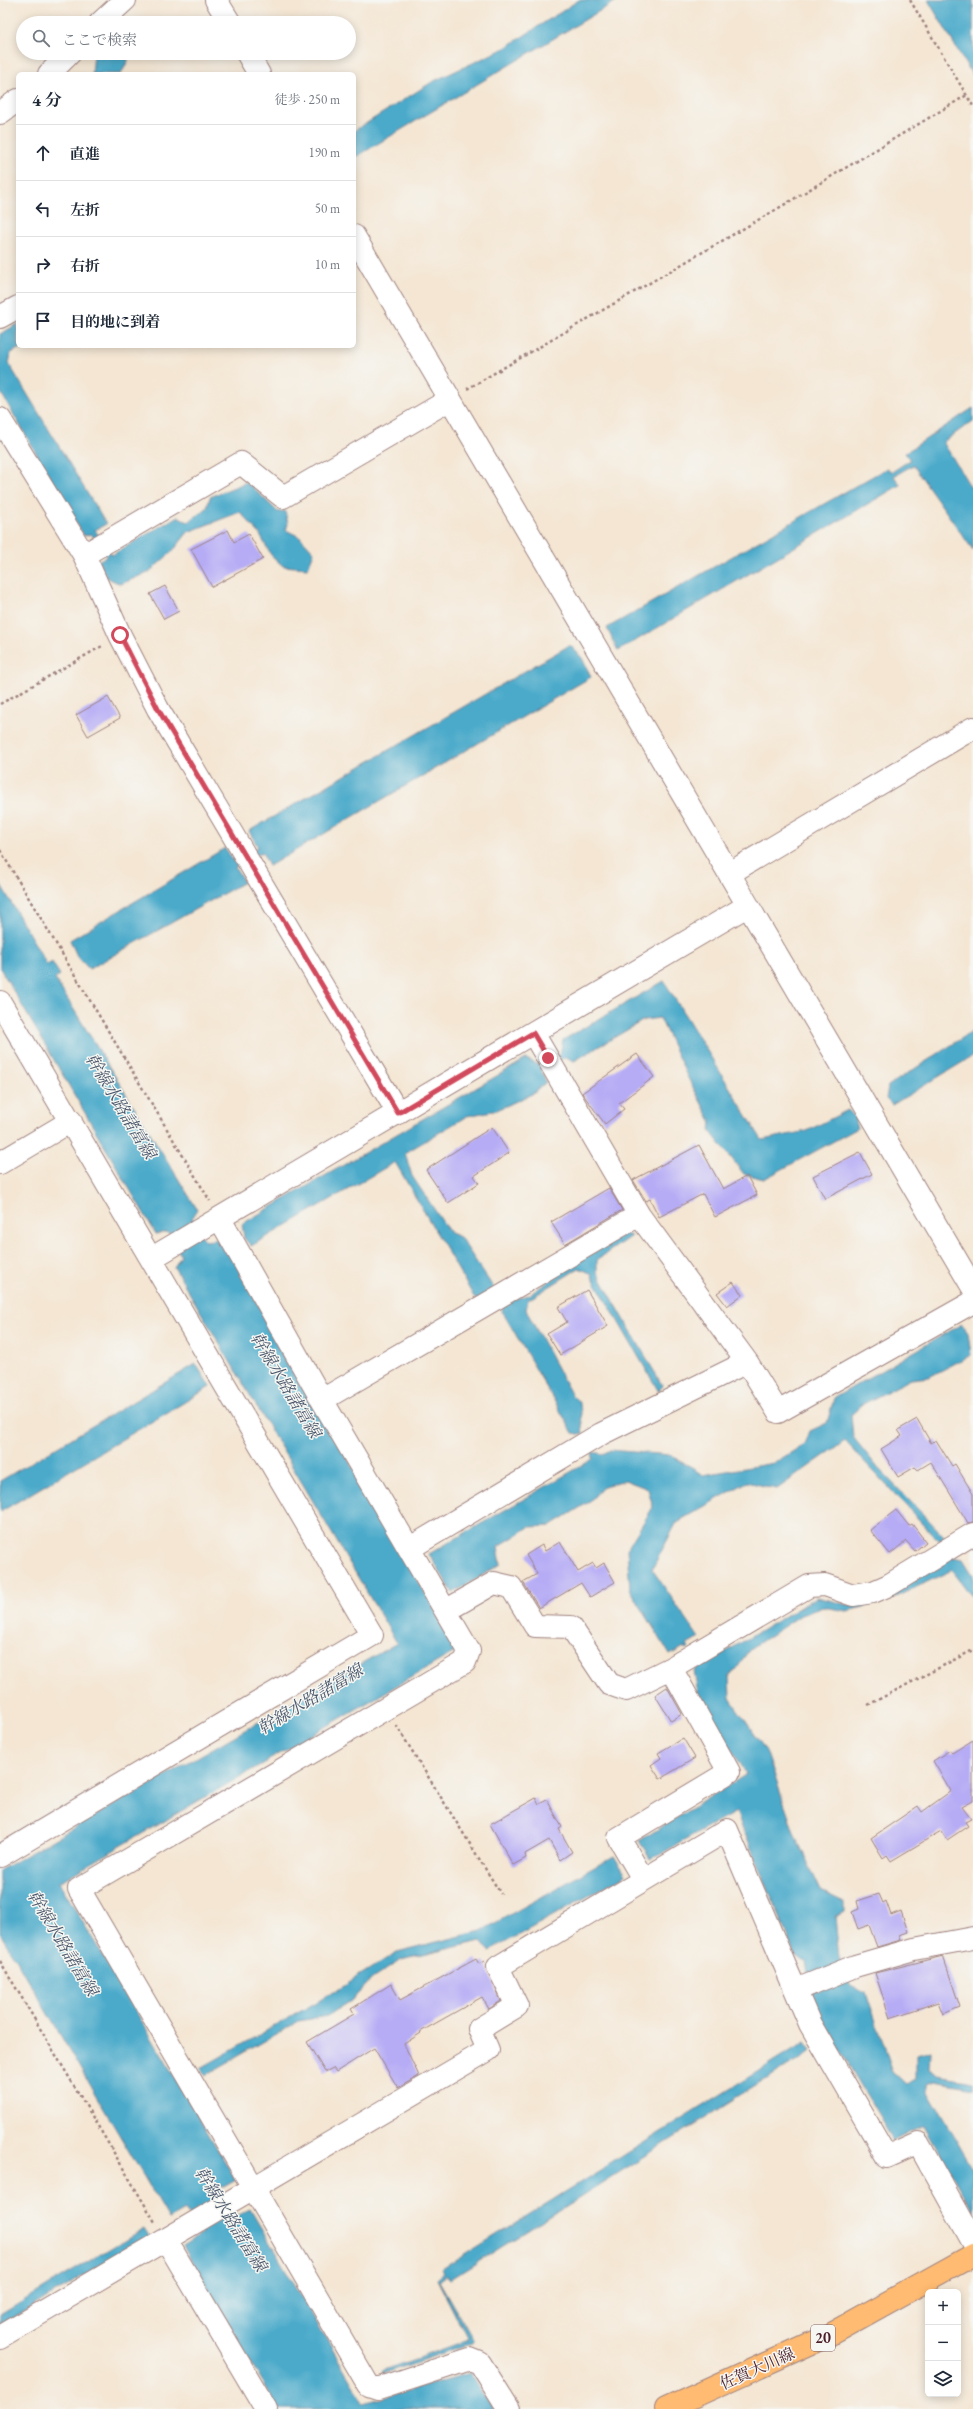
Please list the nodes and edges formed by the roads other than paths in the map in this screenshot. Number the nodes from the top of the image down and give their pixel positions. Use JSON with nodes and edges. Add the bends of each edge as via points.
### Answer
{"nodes":[{"id":1,"x":125,"y":0,"type":"edge"},
{"id":2,"x":216,"y":0,"type":"edge"},
{"id":3,"x":108,"y":16,"type":"edge"},
{"id":4,"x":226,"y":16,"type":"edge"},
{"id":5,"x":63,"y":60,"type":"edge"},
{"id":6,"x":251,"y":60,"type":"edge"},
{"id":7,"x":51,"y":72,"type":"edge"},
{"id":8,"x":258,"y":72,"type":"edge"},
{"id":9,"x":16,"y":101,"type":"edge"},
{"id":10,"x":0,"y":113,"type":"edge"},
{"id":11,"x":356,"y":239,"type":"edge"},
{"id":12,"x":16,"y":308,"type":"edge"},
{"id":13,"x":0,"y":317,"type":"edge"},
{"id":14,"x":449,"y":400,"type":"junction"},
{"id":15,"x":0,"y":419,"type":"edge"},
{"id":16,"x":96,"y":548,"type":"junction"},
{"id":17,"x":973,"y":728,"type":"edge"},
{"id":18,"x":730,"y":873,"type":"junction"},
{"id":19,"x":748,"y":906,"type":"junction"},
{"id":20,"x":0,"y":1002,"type":"edge"},
{"id":21,"x":533,"y":1033,"type":"junction"},
{"id":22,"x":398,"y":1113,"type":"junction"},
{"id":23,"x":71,"y":1121,"type":"junction"},
{"id":24,"x":0,"y":1163,"type":"edge"},
{"id":25,"x":639,"y":1215,"type":"junction"},
{"id":26,"x":212,"y":1223,"type":"junction"},
{"id":27,"x":161,"y":1253,"type":"junction"},
{"id":28,"x":973,"y":1288,"type":"edge"},
{"id":29,"x":973,"y":1302,"type":"edge"},
{"id":30,"x":747,"y":1362,"type":"junction"},
{"id":31,"x":322,"y":1400,"type":"junction"},
{"id":32,"x":973,"y":1534,"type":"edge"},
{"id":33,"x":410,"y":1548,"type":"junction"},
{"id":34,"x":447,"y":1610,"type":"junction"},
{"id":35,"x":671,"y":1668,"type":"junction"},
{"id":36,"x":0,"y":1856,"type":"edge"},
{"id":37,"x":643,"y":1879,"type":"junction"},
{"id":38,"x":973,"y":1938,"type":"edge"},
{"id":39,"x":796,"y":1990,"type":"junction"},
{"id":40,"x":253,"y":2188,"type":"junction"},
{"id":41,"x":166,"y":2240,"type":"junction"},
{"id":42,"x":973,"y":2242,"type":"edge"},
{"id":43,"x":973,"y":2255,"type":"edge"},
{"id":44,"x":0,"y":2338,"type":"edge"},
{"id":45,"x":266,"y":2409,"type":"edge"},
{"id":46,"x":508,"y":2409,"type":"edge"},
{"id":47,"x":666,"y":2409,"type":"edge"}],
"edges":[{"from":1,"to":3,"type":"street"},
{"from":2,"to":4,"type":"street"},
{"from":5,"to":7,"type":"street"},
{"from":6,"to":8,"type":"street"},
{"from":9,"to":10,"type":"street"},
{"from":11,"to":14,"type":"street"},
{"from":12,"to":13,"type":"street"},
{"from":14,"to":16,"type":"street","via":[[283,497],[241,463]]},
{"from":14,"to":18,"type":"street"},
{"from":15,"to":16,"type":"street"},
{"from":16,"to":22,"type":"street","via":[[120,635],[158,709]]},
{"from":17,"to":18,"type":"street"},
{"from":18,"to":19,"type":"street"},
{"from":19,"to":21,"type":"street"},
{"from":19,"to":28,"type":"street"},
{"from":20,"to":23,"type":"street"},
{"from":21,"to":22,"type":"street"},
{"from":21,"to":25,"type":"street"},
{"from":22,"to":26,"type":"street"},
{"from":23,"to":24,"type":"street"},
{"from":23,"to":27,"type":"street"},
{"from":25,"to":30,"type":"street"},
{"from":25,"to":31,"type":"street"},
{"from":26,"to":27,"type":"street"},
{"from":26,"to":31,"type":"street"},
{"from":27,"to":36,"type":"street","via":[[372,1635]]},
{"from":29,"to":30,"type":"street","via":[[778,1412]]},
{"from":30,"to":33,"type":"street","via":[[602,1434]]},
{"from":31,"to":33,"type":"street"},
{"from":32,"to":35,"type":"street","via":[[873,1592],[853,1595],[825,1585],[809,1586]]},
{"from":33,"to":34,"type":"street"},
{"from":34,"to":35,"type":"street","via":[[494,1583],[511,1587],[535,1626],[571,1627],[609,1684],[626,1690]]},
{"from":34,"to":40,"type":"street","via":[[469,1651],[465,1662],[79,1889]]},
{"from":35,"to":37,"type":"street","via":[[729,1772],[619,1838]]},
{"from":37,"to":39,"type":"street","via":[[727,1830]]},
{"from":37,"to":40,"type":"street","via":[[498,1967],[517,2006],[478,2029],[488,2050]]},
{"from":38,"to":39,"type":"street","via":[[914,1949],[855,1966]]},
{"from":39,"to":42,"type":"street","via":[[810,2024],[887,2157],[918,2143]]},
{"from":40,"to":41,"type":"street"},
{"from":40,"to":46,"type":"street","via":[[369,2386],[378,2389],[470,2358],[480,2363]]},
{"from":41,"to":44,"type":"street"},
{"from":41,"to":45,"type":"street"},
{"from":43,"to":47,"type":"main road","name":"佐賀大川線","number":"20","via":[[827,2336]]}]}
